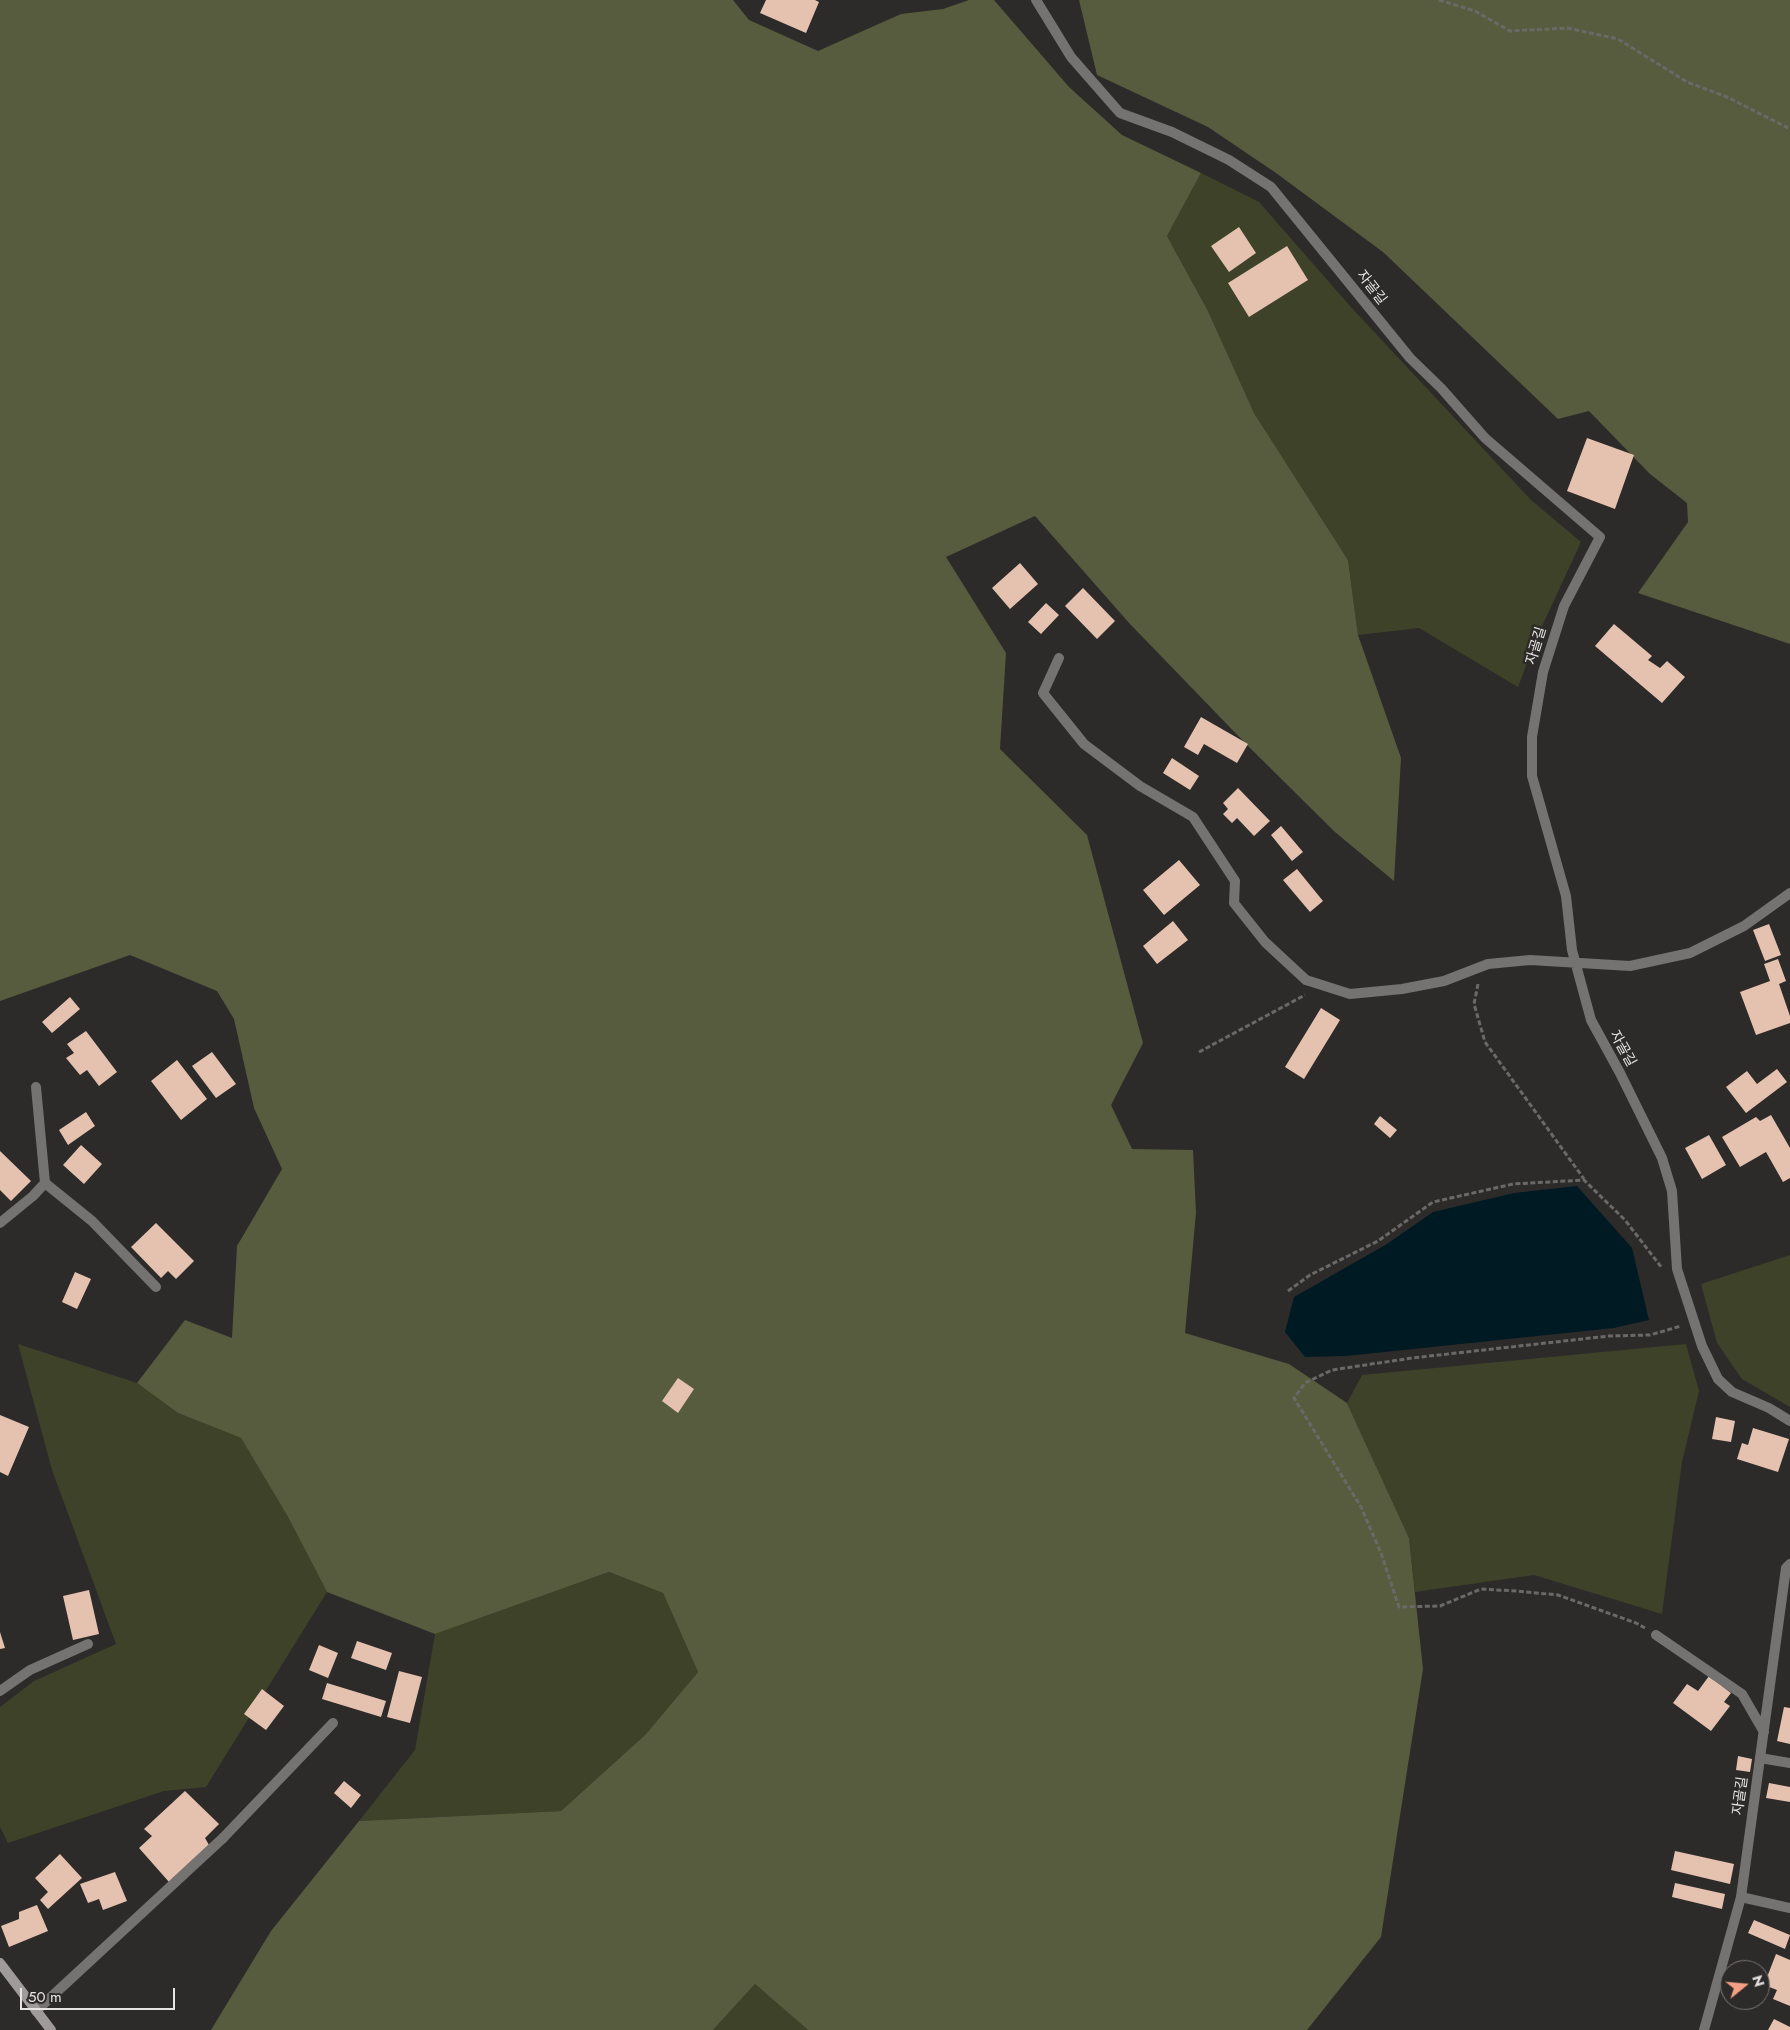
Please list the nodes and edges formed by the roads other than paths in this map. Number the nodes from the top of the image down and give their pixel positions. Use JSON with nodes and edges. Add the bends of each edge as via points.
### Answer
{"nodes":[{"id":1,"x":1036,"y":0,"type":"edge"},
{"id":2,"x":1059,"y":658,"type":"dead end"},
{"id":3,"x":1790,"y":893,"type":"edge"},
{"id":4,"x":1577,"y":963,"type":"junction"},
{"id":5,"x":36,"y":1087,"type":"dead end"},
{"id":6,"x":45,"y":1183,"type":"junction"},
{"id":7,"x":0,"y":1223,"type":"edge"},
{"id":8,"x":156,"y":1288,"type":"dead end"},
{"id":9,"x":1790,"y":1421,"type":"edge"},
{"id":10,"x":1790,"y":1564,"type":"edge"},
{"id":11,"x":1656,"y":1635,"type":"road end"},
{"id":12,"x":88,"y":1644,"type":"dead end"},
{"id":13,"x":0,"y":1691,"type":"edge"},
{"id":14,"x":333,"y":1723,"type":"dead end"},
{"id":15,"x":1764,"y":1732,"type":"junction"},
{"id":16,"x":1760,"y":1758,"type":"junction"},
{"id":17,"x":1790,"y":1763,"type":"edge"},
{"id":18,"x":1741,"y":1898,"type":"junction"},
{"id":19,"x":1790,"y":1908,"type":"edge"},
{"id":20,"x":0,"y":1963,"type":"edge"},
{"id":21,"x":36,"y":2011,"type":"junction"},
{"id":22,"x":51,"y":2030,"type":"edge"},
{"id":23,"x":1704,"y":2030,"type":"edge"}],
"edges":[{"from":1,"to":4,"type":"street","name":"자골길","via":[[1071,58],[1120,113],[1172,132],[1229,160],[1271,187],[1410,358],[1485,438],[1600,537],[1564,606],[1543,672],[1532,737],[1532,776],[1566,896],[1572,950]]},
{"from":2,"to":4,"type":"street","via":[[1043,693],[1084,744],[1140,786],[1193,817],[1235,881],[1234,903],[1265,942],[1306,980],[1350,994],[1402,989],[1444,981],[1482,967],[1530,960]]},
{"from":3,"to":4,"type":"street","via":[[1744,926],[1690,953],[1630,966]]},
{"from":4,"to":9,"type":"street","name":"자골길","via":[[1590,1020],[1662,1158],[1672,1191],[1677,1269],[1702,1346],[1718,1378],[1732,1392]]},
{"from":5,"to":6,"type":"street"},
{"from":6,"to":7,"type":"street"},
{"from":6,"to":8,"type":"street","via":[[92,1221]]},
{"from":10,"to":15,"type":"street","name":"자골길","via":[[1786,1568]]},
{"from":11,"to":15,"type":"street","via":[[1742,1694]]},
{"from":12,"to":13,"type":"street","via":[[30,1670]]},
{"from":14,"to":21,"type":"street","via":[[223,1838]]},
{"from":15,"to":16,"type":"street","name":"자골길"},
{"from":16,"to":17,"type":"street"},
{"from":16,"to":18,"type":"street","name":"자골길"},
{"from":18,"to":19,"type":"street"},
{"from":18,"to":23,"type":"street","name":"자골길"},
{"from":20,"to":21,"type":"main road"},
{"from":21,"to":22,"type":"main road"}]}
